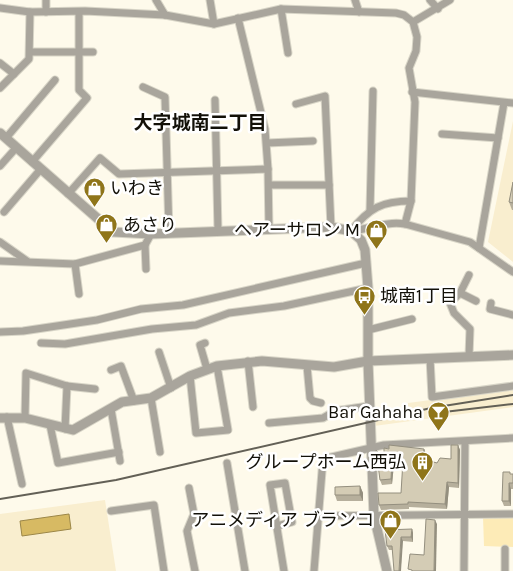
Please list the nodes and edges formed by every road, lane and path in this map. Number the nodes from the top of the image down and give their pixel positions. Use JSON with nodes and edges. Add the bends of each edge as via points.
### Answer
{"nodes":[{"id":1,"x":46,"y":0,"type":"edge"},
{"id":2,"x":156,"y":0,"type":"edge"},
{"id":3,"x":210,"y":0,"type":"edge"},
{"id":4,"x":355,"y":0,"type":"edge"},
{"id":5,"x":430,"y":0,"type":"edge"},
{"id":6,"x":450,"y":0,"type":"edge"},
{"id":7,"x":0,"y":8,"type":"edge"},
{"id":8,"x":438,"y":9,"type":"junction"},
{"id":9,"x":281,"y":10,"type":"junction"},
{"id":10,"x":30,"y":12,"type":"junction"},
{"id":11,"x":46,"y":12,"type":"junction"},
{"id":12,"x":79,"y":12,"type":"junction"},
{"id":13,"x":359,"y":12,"type":"junction"},
{"id":14,"x":165,"y":16,"type":"junction"},
{"id":15,"x":238,"y":18,"type":"junction"},
{"id":16,"x":414,"y":22,"type":"junction"},
{"id":17,"x":214,"y":24,"type":"junction"},
{"id":18,"x":30,"y":52,"type":"junction"},
{"id":19,"x":79,"y":52,"type":"junction"},
{"id":20,"x":93,"y":52,"type":"dead end"},
{"id":21,"x":288,"y":53,"type":"dead end"},
{"id":22,"x":0,"y":63,"type":"edge"},
{"id":23,"x":14,"y":74,"type":"junction"},
{"id":24,"x":55,"y":80,"type":"dead end"},
{"id":25,"x":143,"y":87,"type":"dead end"},
{"id":26,"x":0,"y":88,"type":"edge"},
{"id":27,"x":373,"y":91,"type":"dead end"},
{"id":28,"x":412,"y":92,"type":"junction"},
{"id":29,"x":215,"y":100,"type":"dead end"},
{"id":30,"x":504,"y":103,"type":"junction"},
{"id":31,"x":513,"y":103,"type":"edge"},
{"id":32,"x":296,"y":104,"type":"dead end"},
{"id":33,"x":442,"y":134,"type":"dead end"},
{"id":34,"x":3,"y":135,"type":"edge"},
{"id":35,"x":498,"y":138,"type":"junction"},
{"id":36,"x":313,"y":141,"type":"dead end"},
{"id":37,"x":267,"y":143,"type":"junction"},
{"id":38,"x":16,"y":148,"type":"junction"},
{"id":39,"x":32,"y":162,"type":"junction"},
{"id":40,"x":0,"y":166,"type":"edge"},
{"id":41,"x":268,"y":169,"type":"junction"},
{"id":42,"x":40,"y":170,"type":"junction"},
{"id":43,"x":217,"y":170,"type":"junction"},
{"id":44,"x":166,"y":172,"type":"junction"},
{"id":45,"x":268,"y":185,"type":"junction"},
{"id":46,"x":329,"y":185,"type":"junction"},
{"id":47,"x":68,"y":194,"type":"junction"},
{"id":48,"x":411,"y":201,"type":"junction"},
{"id":49,"x":370,"y":210,"type":"junction"},
{"id":50,"x":4,"y":212,"type":"dead end"},
{"id":51,"x":405,"y":224,"type":"junction"},
{"id":52,"x":331,"y":227,"type":"junction"},
{"id":53,"x":269,"y":230,"type":"junction"},
{"id":54,"x":218,"y":231,"type":"junction"},
{"id":55,"x":351,"y":231,"type":"junction"},
{"id":56,"x":169,"y":232,"type":"junction"},
{"id":57,"x":151,"y":234,"type":"junction"},
{"id":58,"x":0,"y":242,"type":"edge"},
{"id":59,"x":145,"y":245,"type":"junction"},
{"id":60,"x":479,"y":248,"type":"junction"},
{"id":61,"x":0,"y":261,"type":"edge"},
{"id":62,"x":28,"y":261,"type":"junction"},
{"id":63,"x":366,"y":263,"type":"junction"},
{"id":64,"x":75,"y":264,"type":"junction"},
{"id":65,"x":146,"y":269,"type":"dead end"},
{"id":66,"x":513,"y":272,"type":"edge"},
{"id":67,"x":469,"y":275,"type":"dead end"},
{"id":68,"x":368,"y":288,"type":"junction"},
{"id":69,"x":460,"y":293,"type":"junction"},
{"id":70,"x":79,"y":294,"type":"dead end"},
{"id":71,"x":476,"y":301,"type":"dead end"},
{"id":72,"x":491,"y":304,"type":"dead end"},
{"id":73,"x":513,"y":315,"type":"edge"},
{"id":74,"x":412,"y":319,"type":"dead end"},
{"id":75,"x":368,"y":330,"type":"junction"},
{"id":76,"x":0,"y":332,"type":"edge"},
{"id":77,"x":41,"y":343,"type":"dead end"},
{"id":78,"x":204,"y":343,"type":"dead end"},
{"id":79,"x":158,"y":352,"type":"dead end"},
{"id":80,"x":513,"y":355,"type":"edge"},
{"id":81,"x":470,"y":356,"type":"junction"},
{"id":82,"x":430,"y":358,"type":"junction"},
{"id":83,"x":248,"y":361,"type":"junction"},
{"id":84,"x":368,"y":362,"type":"junction"},
{"id":85,"x":217,"y":366,"type":"junction"},
{"id":86,"x":307,"y":366,"type":"junction"},
{"id":87,"x":207,"y":368,"type":"junction"},
{"id":88,"x":111,"y":370,"type":"dead end"},
{"id":89,"x":190,"y":376,"type":"junction"},
{"id":90,"x":67,"y":386,"type":"junction"},
{"id":91,"x":513,"y":386,"type":"edge"},
{"id":92,"x":171,"y":388,"type":"junction"},
{"id":93,"x":95,"y":389,"type":"dead end"},
{"id":94,"x":151,"y":398,"type":"junction"},
{"id":95,"x":134,"y":401,"type":"junction"},
{"id":96,"x":321,"y":403,"type":"dead end"},
{"id":97,"x":369,"y":406,"type":"junction"},
{"id":98,"x":254,"y":407,"type":"dead end"},
{"id":99,"x":111,"y":409,"type":"junction"},
{"id":100,"x":4,"y":418,"type":"edge"},
{"id":101,"x":25,"y":418,"type":"junction"},
{"id":102,"x":269,"y":424,"type":"dead end"},
{"id":103,"x":50,"y":425,"type":"junction"},
{"id":104,"x":65,"y":429,"type":"junction"},
{"id":105,"x":513,"y":438,"type":"edge"},
{"id":106,"x":465,"y":442,"type":"junction"},
{"id":107,"x":371,"y":447,"type":"junction"},
{"id":108,"x":119,"y":452,"type":"junction"},
{"id":109,"x":160,"y":452,"type":"dead end"},
{"id":110,"x":120,"y":461,"type":"dead end"},
{"id":111,"x":228,"y":464,"type":"dead end"},
{"id":112,"x":22,"y":484,"type":"dead end"},
{"id":113,"x":189,"y":488,"type":"dead end"},
{"id":114,"x":111,"y":511,"type":"dead end"},
{"id":115,"x":465,"y":514,"type":"junction"},
{"id":116,"x":513,"y":514,"type":"edge"},
{"id":117,"x":318,"y":516,"type":"junction"},
{"id":118,"x":374,"y":516,"type":"junction"},
{"id":119,"x":277,"y":526,"type":"junction"},
{"id":120,"x":505,"y":549,"type":"dead end"},
{"id":121,"x":164,"y":571,"type":"edge"},
{"id":122,"x":195,"y":571,"type":"edge"},
{"id":123,"x":245,"y":571,"type":"edge"},
{"id":124,"x":284,"y":571,"type":"edge"},
{"id":125,"x":314,"y":571,"type":"edge"},
{"id":126,"x":387,"y":571,"type":"edge"},
{"id":127,"x":464,"y":571,"type":"edge"},
{"id":128,"x":505,"y":571,"type":"edge"}],
"edges":[{"from":1,"to":11,"type":"street"},
{"from":2,"to":14,"type":"street"},
{"from":3,"to":17,"type":"street"},
{"from":4,"to":13,"type":"street"},
{"from":5,"to":8,"type":"street"},
{"from":6,"to":8,"type":"street"},
{"from":7,"to":10,"type":"street"},
{"from":8,"to":16,"type":"street"},
{"from":9,"to":13,"type":"street"},
{"from":9,"to":15,"type":"street"},
{"from":9,"to":21,"type":"street"},
{"from":10,"to":11,"type":"street"},
{"from":10,"to":18,"type":"street"},
{"from":11,"to":12,"type":"street"},
{"from":12,"to":14,"type":"street"},
{"from":12,"to":19,"type":"street"},
{"from":13,"to":16,"type":"street","via":[[404,14]]},
{"from":14,"to":17,"type":"street"},
{"from":15,"to":17,"type":"street"},
{"from":15,"to":37,"type":"street"},
{"from":16,"to":28,"type":"street","via":[[417,37],[410,68]]},
{"from":18,"to":19,"type":"street"},
{"from":18,"to":23,"type":"street"},
{"from":19,"to":20,"type":"street"},
{"from":19,"to":39,"type":"street","via":[[79,90],[87,98]]},
{"from":22,"to":23,"type":"street"},
{"from":23,"to":26,"type":"street"},
{"from":24,"to":34,"type":"street"},
{"from":25,"to":44,"type":"street","via":[[165,97]]},
{"from":27,"to":49,"type":"street"},
{"from":28,"to":30,"type":"street"},
{"from":28,"to":48,"type":"street","via":[[415,102]]},
{"from":29,"to":43,"type":"street"},
{"from":30,"to":31,"type":"street"},
{"from":30,"to":35,"type":"street"},
{"from":32,"to":46,"type":"street","via":[[325,96]]},
{"from":33,"to":35,"type":"street"},
{"from":34,"to":38,"type":"street"},
{"from":35,"to":60,"type":"street"},
{"from":36,"to":37,"type":"street"},
{"from":37,"to":41,"type":"street"},
{"from":38,"to":39,"type":"street"},
{"from":38,"to":40,"type":"street"},
{"from":39,"to":42,"type":"street"},
{"from":41,"to":43,"type":"street"},
{"from":41,"to":45,"type":"street"},
{"from":42,"to":47,"type":"street"},
{"from":42,"to":50,"type":"street"},
{"from":43,"to":44,"type":"street"},
{"from":43,"to":54,"type":"street"},
{"from":44,"to":47,"type":"street","via":[[119,174],[100,158]]},
{"from":44,"to":56,"type":"street"},
{"from":45,"to":46,"type":"street"},
{"from":45,"to":53,"type":"street"},
{"from":46,"to":52,"type":"street"},
{"from":47,"to":57,"type":"street","via":[[113,232]]},
{"from":48,"to":49,"type":"street","via":[[393,201]]},
{"from":48,"to":51,"type":"street"},
{"from":49,"to":55,"type":"street"},
{"from":51,"to":55,"type":"street","via":[[390,222]]},
{"from":51,"to":60,"type":"street","via":[[470,242]]},
{"from":52,"to":53,"type":"street"},
{"from":52,"to":55,"type":"street"},
{"from":53,"to":54,"type":"street"},
{"from":54,"to":56,"type":"street"},
{"from":55,"to":63,"type":"street","via":[[361,240]]},
{"from":56,"to":57,"type":"street"},
{"from":57,"to":59,"type":"street"},
{"from":58,"to":62,"type":"street"},
{"from":59,"to":64,"type":"street"},
{"from":59,"to":65,"type":"street"},
{"from":60,"to":66,"type":"street"},
{"from":61,"to":62,"type":"street"},
{"from":62,"to":64,"type":"street"},
{"from":63,"to":68,"type":"street"},
{"from":63,"to":76,"type":"street","via":[[184,305]]},
{"from":64,"to":70,"type":"street"},
{"from":67,"to":69,"type":"street"},
{"from":68,"to":75,"type":"street"},
{"from":68,"to":77,"type":"street","via":[[284,306],[229,313],[196,325],[65,344]]},
{"from":69,"to":71,"type":"street"},
{"from":69,"to":81,"type":"street","via":[[450,303],[454,313],[470,329]]},
{"from":72,"to":73,"type":"street","via":[[490,309]]},
{"from":74,"to":75,"type":"street"},
{"from":75,"to":84,"type":"street"},
{"from":78,"to":87,"type":"street","via":[[200,345]]},
{"from":79,"to":92,"type":"street"},
{"from":80,"to":81,"type":"street"},
{"from":81,"to":82,"type":"street"},
{"from":82,"to":84,"type":"street"},
{"from":82,"to":91,"type":"street","via":[[432,397]]},
{"from":83,"to":85,"type":"street"},
{"from":83,"to":86,"type":"street"},
{"from":83,"to":98,"type":"street"},
{"from":84,"to":86,"type":"street","via":[[334,367]]},
{"from":84,"to":97,"type":"street"},
{"from":85,"to":87,"type":"street"},
{"from":85,"to":89,"type":"street","via":[[228,430],[196,433]]},
{"from":86,"to":96,"type":"street","via":[[310,398]]},
{"from":87,"to":89,"type":"street"},
{"from":88,"to":95,"type":"street","via":[[121,366]]},
{"from":89,"to":92,"type":"street"},
{"from":90,"to":93,"type":"street"},
{"from":90,"to":101,"type":"street","via":[[26,373]]},
{"from":90,"to":104,"type":"street"},
{"from":92,"to":94,"type":"street"},
{"from":94,"to":95,"type":"street"},
{"from":94,"to":109,"type":"street"},
{"from":95,"to":99,"type":"street","via":[[122,402]]},
{"from":97,"to":102,"type":"street","via":[[336,411],[323,418]]},
{"from":97,"to":107,"type":"street"},
{"from":99,"to":104,"type":"street","via":[[78,428]]},
{"from":99,"to":108,"type":"street"},
{"from":100,"to":101,"type":"street"},
{"from":100,"to":112,"type":"street"},
{"from":101,"to":103,"type":"street"},
{"from":103,"to":104,"type":"street"},
{"from":103,"to":108,"type":"street","via":[[58,463]]},
{"from":105,"to":106,"type":"street"},
{"from":106,"to":107,"type":"street"},
{"from":106,"to":115,"type":"street"},
{"from":107,"to":117,"type":"street","via":[[323,459]]},
{"from":107,"to":118,"type":"street"},
{"from":108,"to":110,"type":"street"},
{"from":111,"to":123,"type":"street"},
{"from":113,"to":122,"type":"street","via":[[194,514],[187,531]]},
{"from":114,"to":121,"type":"street","via":[[154,505]]},
{"from":115,"to":116,"type":"street"},
{"from":115,"to":118,"type":"street"},
{"from":115,"to":127,"type":"street"},
{"from":117,"to":118,"type":"street"},
{"from":117,"to":125,"type":"street"},
{"from":118,"to":126,"type":"street"},
{"from":119,"to":119,"type":"street","via":[[270,485],[285,483],[292,522]]},
{"from":119,"to":124,"type":"street"},
{"from":120,"to":128,"type":"street"}]}
